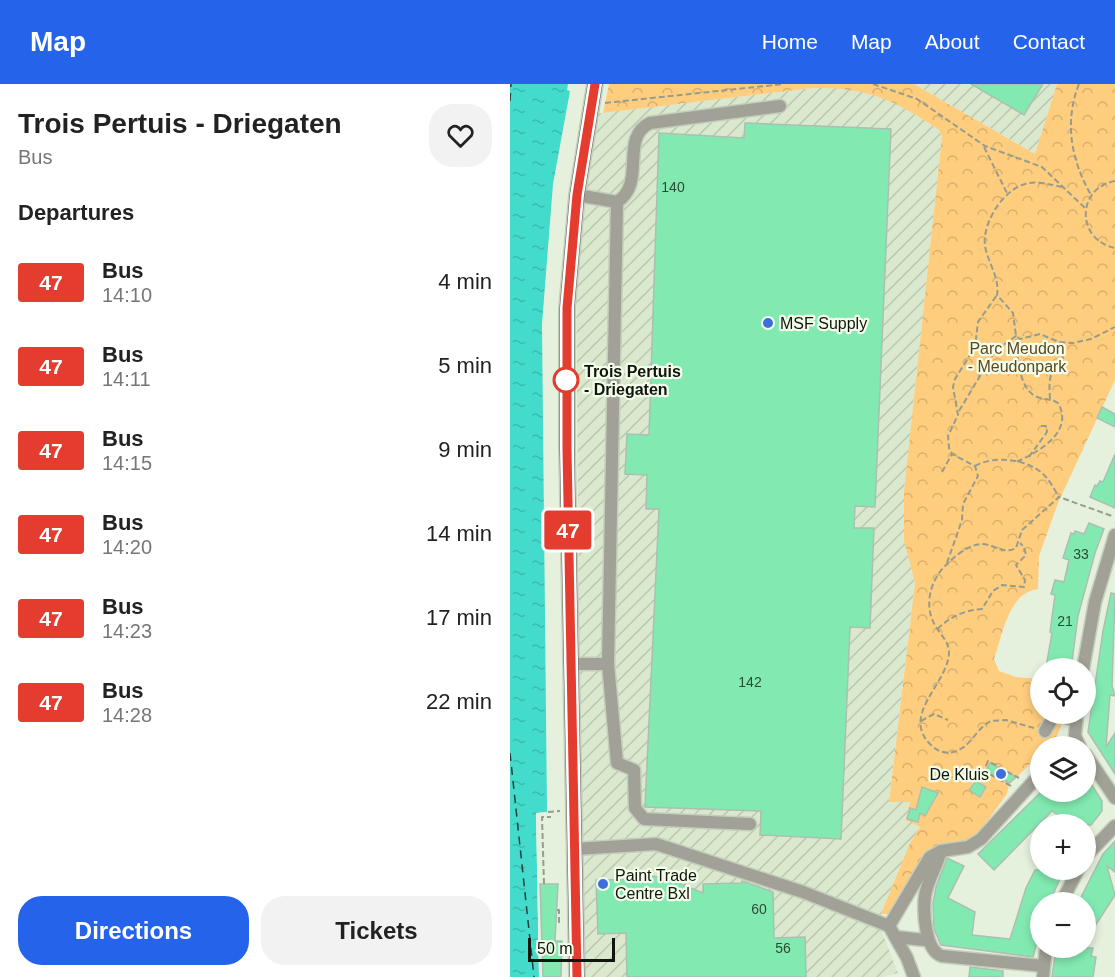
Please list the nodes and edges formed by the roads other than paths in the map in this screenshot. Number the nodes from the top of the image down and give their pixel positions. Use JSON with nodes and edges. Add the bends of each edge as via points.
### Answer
{"nodes":[{"id":1,"x":595,"y":84,"type":"edge"},
{"id":2,"x":780,"y":106,"type":"dead end"},
{"id":3,"x":577,"y":195,"type":"junction"},
{"id":4,"x":617,"y":202,"type":"junction"},
{"id":5,"x":1115,"y":536,"type":"edge"},
{"id":6,"x":1085,"y":658,"type":"edge"},
{"id":7,"x":572,"y":664,"type":"junction"},
{"id":8,"x":608,"y":664,"type":"junction"},
{"id":9,"x":1050,"y":724,"type":"edge"},
{"id":10,"x":1046,"y":731,"type":"road end"},
{"id":11,"x":1096,"y":770,"type":"edge"},
{"id":12,"x":1030,"y":785,"type":"edge"},
{"id":13,"x":1115,"y":798,"type":"edge"},
{"id":14,"x":750,"y":824,"type":"dead end"},
{"id":15,"x":1115,"y":826,"type":"edge"},
{"id":16,"x":1096,"y":846,"type":"edge"},
{"id":17,"x":575,"y":849,"type":"junction"},
{"id":18,"x":941,"y":851,"type":"junction"},
{"id":19,"x":893,"y":932,"type":"junction"},
{"id":20,"x":924,"y":939,"type":"dead end"},
{"id":21,"x":1043,"y":971,"type":"edge"},
{"id":22,"x":577,"y":977,"type":"edge"},
{"id":23,"x":914,"y":977,"type":"edge"}],
"edges":[{"from":1,"to":3,"type":"main road"},
{"from":2,"to":4,"type":"street","via":[[644,126],[635,138],[631,186]]},
{"from":3,"to":4,"type":"street"},
{"from":3,"to":7,"type":"main road","via":[[566,363]]},
{"from":4,"to":8,"type":"street"},
{"from":5,"to":6,"type":"street","via":[[1095,602]]},
{"from":7,"to":8,"type":"street"},
{"from":7,"to":17,"type":"main road"},
{"from":8,"to":14,"type":"street","via":[[617,763],[634,770],[635,808],[640,817],[649,821]]},
{"from":9,"to":10,"type":"street"},
{"from":11,"to":13,"type":"street"},
{"from":12,"to":18,"type":"street","via":[[981,839],[968,847]]},
{"from":15,"to":16,"type":"street"},
{"from":17,"to":19,"type":"street","via":[[643,843],[663,846],[794,888]]},
{"from":17,"to":22,"type":"main road"},
{"from":18,"to":19,"type":"street","via":[[924,865]]},
{"from":18,"to":21,"type":"street","via":[[925,899],[932,951],[942,956]]},
{"from":19,"to":20,"type":"street"},
{"from":19,"to":23,"type":"street"}]}
